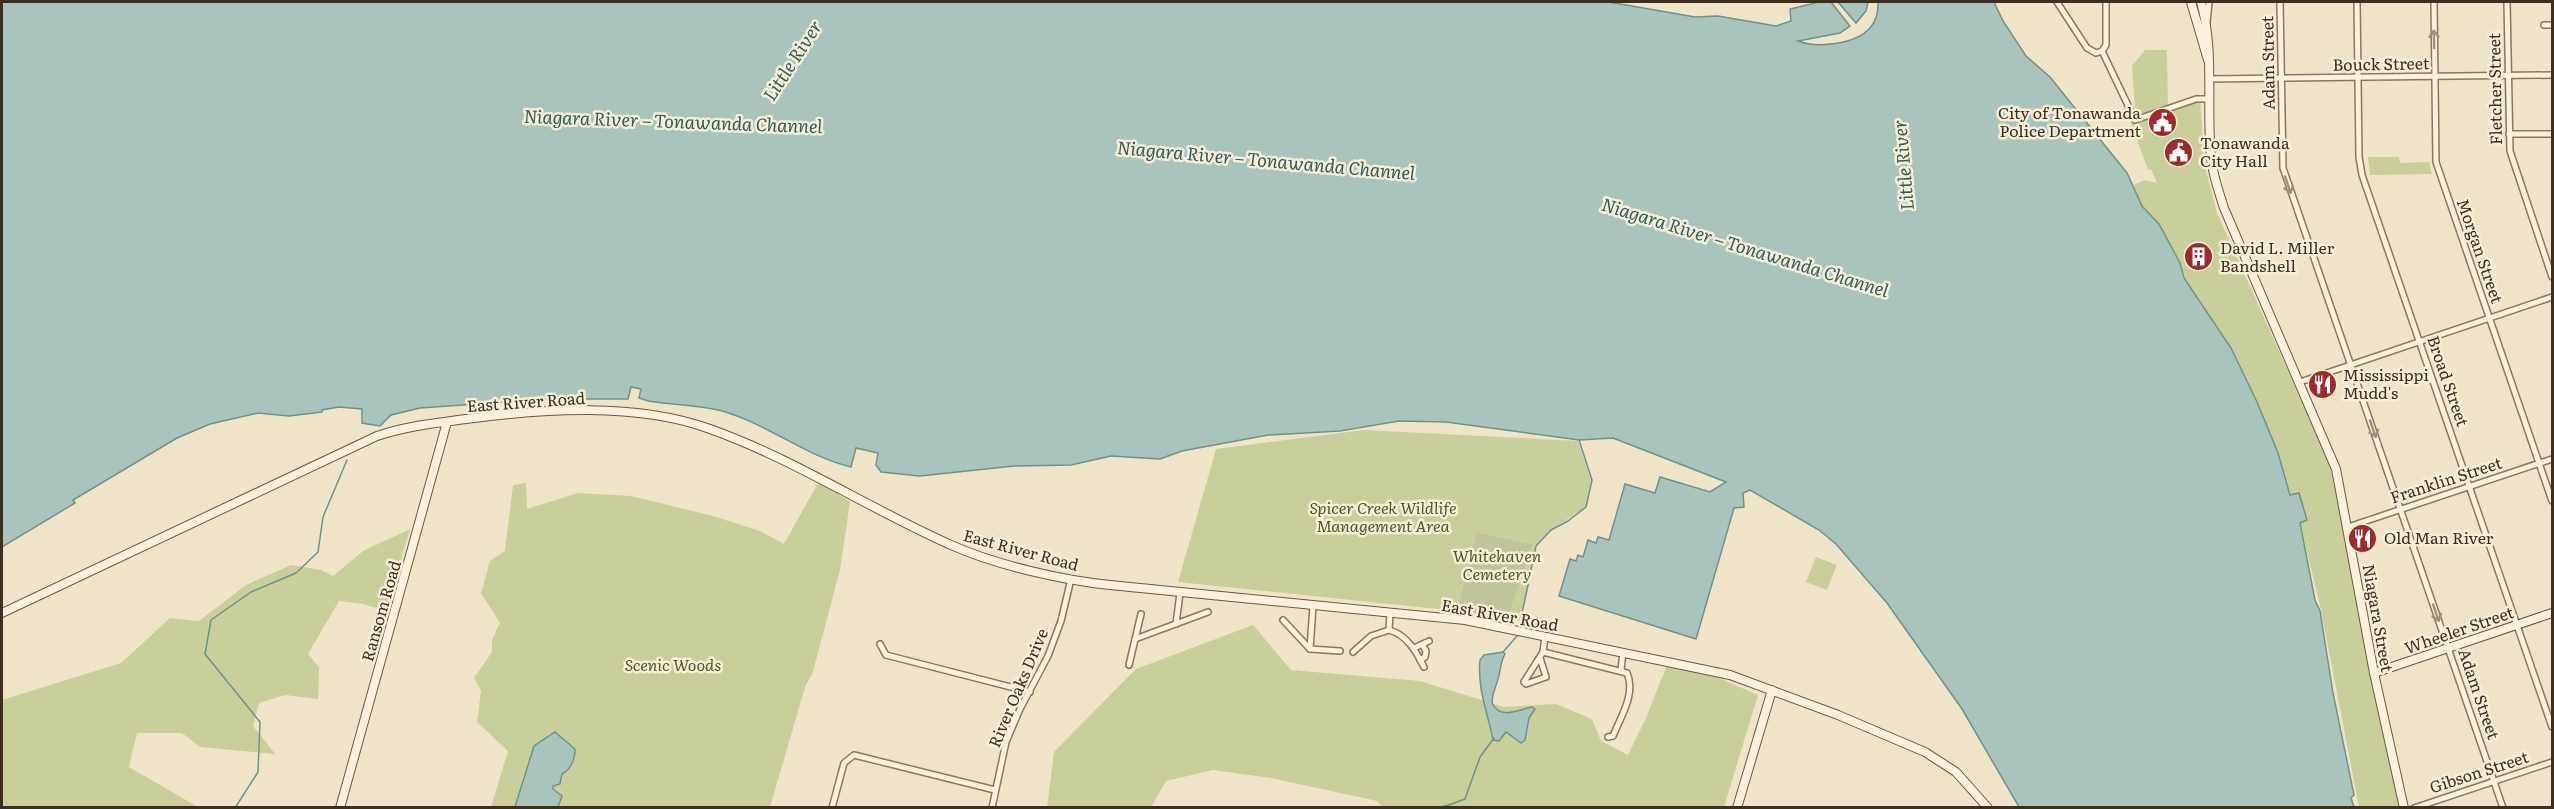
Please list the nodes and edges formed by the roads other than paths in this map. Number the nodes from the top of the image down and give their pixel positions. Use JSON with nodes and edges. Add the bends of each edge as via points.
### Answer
{"nodes":[{"id":1,"x":2057,"y":2,"type":"edge"},
{"id":2,"x":2106,"y":2,"type":"edge"},
{"id":3,"x":2191,"y":2,"type":"edge"},
{"id":4,"x":2201,"y":2,"type":"edge"},
{"id":5,"x":2209,"y":2,"type":"edge"},
{"id":6,"x":2280,"y":2,"type":"edge"},
{"id":7,"x":2357,"y":2,"type":"edge"},
{"id":8,"x":2434,"y":2,"type":"edge"},
{"id":9,"x":2507,"y":2,"type":"edge"},
{"id":10,"x":2207,"y":24,"type":"junction"},
{"id":11,"x":2544,"y":25,"type":"dead end"},
{"id":12,"x":2553,"y":25,"type":"edge"},
{"id":13,"x":2102,"y":51,"type":"junction"},
{"id":14,"x":2208,"y":60,"type":"junction"},
{"id":15,"x":2553,"y":75,"type":"edge"},
{"id":16,"x":2434,"y":76,"type":"junction"},
{"id":17,"x":2508,"y":76,"type":"junction"},
{"id":18,"x":2358,"y":77,"type":"junction"},
{"id":19,"x":2281,"y":78,"type":"junction"},
{"id":20,"x":2209,"y":79,"type":"junction"},
{"id":21,"x":2209,"y":99,"type":"junction"},
{"id":22,"x":2509,"y":134,"type":"junction"},
{"id":23,"x":2553,"y":134,"type":"edge"},
{"id":24,"x":2553,"y":277,"type":"edge"},
{"id":25,"x":2553,"y":297,"type":"edge"},
{"id":26,"x":2489,"y":318,"type":"junction"},
{"id":27,"x":2420,"y":341,"type":"junction"},
{"id":28,"x":2351,"y":364,"type":"junction"},
{"id":29,"x":2300,"y":382,"type":"junction"},
{"id":30,"x":447,"y":422,"type":"junction"},
{"id":31,"x":2553,"y":459,"type":"edge"},
{"id":32,"x":2539,"y":463,"type":"junction"},
{"id":33,"x":2470,"y":486,"type":"junction"},
{"id":34,"x":2553,"y":501,"type":"edge"},
{"id":35,"x":2400,"y":510,"type":"junction"},
{"id":36,"x":2348,"y":527,"type":"junction"},
{"id":37,"x":1071,"y":579,"type":"junction"},
{"id":38,"x":1179,"y":593,"type":"junction"},
{"id":39,"x":1313,"y":606,"type":"junction"},
{"id":40,"x":1208,"y":612,"type":"dead end"},
{"id":41,"x":2,"y":613,"type":"edge"},
{"id":42,"x":1390,"y":613,"type":"junction"},
{"id":43,"x":2553,"y":613,"type":"edge"},
{"id":44,"x":1141,"y":614,"type":"dead end"},
{"id":45,"x":1283,"y":620,"type":"dead end"},
{"id":46,"x":1176,"y":624,"type":"junction"},
{"id":47,"x":2518,"y":625,"type":"junction"},
{"id":48,"x":1389,"y":630,"type":"junction"},
{"id":49,"x":1545,"y":636,"type":"junction"},
{"id":50,"x":1135,"y":639,"type":"junction"},
{"id":51,"x":1429,"y":641,"type":"dead end"},
{"id":52,"x":880,"y":644,"type":"dead end"},
{"id":53,"x":1423,"y":646,"type":"junction"},
{"id":54,"x":1414,"y":648,"type":"junction"},
{"id":55,"x":2448,"y":648,"type":"junction"},
{"id":56,"x":1310,"y":649,"type":"junction"},
{"id":57,"x":1340,"y":651,"type":"dead end"},
{"id":58,"x":1353,"y":652,"type":"dead end"},
{"id":59,"x":1543,"y":652,"type":"junction"},
{"id":60,"x":1623,"y":652,"type":"junction"},
{"id":61,"x":1540,"y":658,"type":"junction"},
{"id":62,"x":1420,"y":660,"type":"junction"},
{"id":63,"x":1129,"y":665,"type":"dead end"},
{"id":64,"x":1424,"y":667,"type":"dead end"},
{"id":65,"x":1621,"y":670,"type":"junction"},
{"id":66,"x":2374,"y":673,"type":"junction"},
{"id":67,"x":1772,"y":690,"type":"junction"},
{"id":68,"x":1029,"y":692,"type":"junction"},
{"id":69,"x":2553,"y":727,"type":"edge"},
{"id":70,"x":1608,"y":737,"type":"dead end"},
{"id":71,"x":2553,"y":762,"type":"edge"},
{"id":72,"x":2494,"y":781,"type":"junction"},
{"id":73,"x":995,"y":790,"type":"junction"},
{"id":74,"x":340,"y":807,"type":"edge"},
{"id":75,"x":832,"y":807,"type":"edge"},
{"id":76,"x":992,"y":807,"type":"edge"},
{"id":77,"x":1737,"y":807,"type":"edge"},
{"id":78,"x":1988,"y":807,"type":"edge"},
{"id":79,"x":2404,"y":807,"type":"edge"},
{"id":80,"x":2414,"y":807,"type":"edge"},
{"id":81,"x":2503,"y":807,"type":"edge"}],
"edges":[{"from":1,"to":13,"type":"street","via":[[2089,50]]},
{"from":2,"to":13,"type":"street","via":[[2106,40]]},
{"from":3,"to":14,"type":"main road","name":"Niagara Street"},
{"from":4,"to":10,"type":"main road","name":"Niagara Street"},
{"from":5,"to":10,"type":"street","name":"Niagara Street"},
{"from":6,"to":19,"type":"street","name":"Adam Street"},
{"from":7,"to":18,"type":"street","name":"Broad Street"},
{"from":16,"to":8,"type":"street","name":"Morgan Street","one_way":true},
{"from":9,"to":17,"type":"street","name":"Fletcher Street"},
{"from":10,"to":14,"type":"main road","name":"Niagara Street"},
{"from":11,"to":12,"type":"street"},
{"from":13,"to":21,"type":"street","via":[[2135,120],[2196,99]]},
{"from":14,"to":20,"type":"main road","name":"Niagara Street"},
{"from":15,"to":17,"type":"street","name":"Bouck Street"},
{"from":16,"to":17,"type":"street","name":"Bouck Street"},
{"from":16,"to":18,"type":"street","name":"Bouck Street"},
{"from":16,"to":26,"type":"street","name":"Morgan Street","via":[[2436,162]]},
{"from":17,"to":22,"type":"street","name":"Fletcher Street"},
{"from":18,"to":19,"type":"street","name":"Bouck Street"},
{"from":18,"to":27,"type":"street","name":"Broad Street","via":[[2362,175]]},
{"from":19,"to":20,"type":"street","name":"Bouck Street"},
{"from":19,"to":28,"type":"street","name":"Adam Street","one_way":true,"via":[[2283,168]]},
{"from":20,"to":21,"type":"main road","name":"Niagara Street"},
{"from":21,"to":29,"type":"main road","name":"Niagara Street","via":[[2216,184]]},
{"from":22,"to":23,"type":"street"},
{"from":22,"to":24,"type":"street","name":"Fletcher Street","via":[[2513,161]]},
{"from":25,"to":26,"type":"street"},
{"from":26,"to":27,"type":"street"},
{"from":26,"to":32,"type":"street","name":"Morgan Street"},
{"from":27,"to":28,"type":"street"},
{"from":27,"to":33,"type":"street","name":"Broad Street"},
{"from":28,"to":29,"type":"street"},
{"from":28,"to":35,"type":"street","name":"Adam Street","one_way":true},
{"from":29,"to":36,"type":"main road","name":"Niagara Street","via":[[2336,469]]},
{"from":30,"to":37,"type":"main road","name":"East River Road","via":[[584,410],[698,425],[756,448],[953,545],[980,556]]},
{"from":30,"to":41,"type":"main road","name":"East River Road","via":[[385,433],[349,447]]},
{"from":30,"to":74,"type":"main road","name":"Ransom Road"},
{"from":31,"to":32,"type":"street","name":"Franklin Street"},
{"from":32,"to":33,"type":"street","name":"Franklin Street"},
{"from":32,"to":34,"type":"street","name":"Morgan Street"},
{"from":33,"to":35,"type":"street","name":"Franklin Street"},
{"from":33,"to":47,"type":"street","name":"Broad Street"},
{"from":35,"to":36,"type":"street","name":"Franklin Street"},
{"from":35,"to":55,"type":"street","name":"Adam Street","one_way":true},
{"from":36,"to":66,"type":"main road","name":"Niagara Street"},
{"from":37,"to":38,"type":"main road","name":"East River Road"},
{"from":37,"to":68,"type":"street","name":"River Oaks Drive","via":[[1055,639]]},
{"from":38,"to":39,"type":"main road","name":"East River Road"},
{"from":38,"to":46,"type":"street"},
{"from":39,"to":42,"type":"main road","name":"East River Road"},
{"from":39,"to":56,"type":"street"},
{"from":40,"to":46,"type":"street"},
{"from":42,"to":48,"type":"street"},
{"from":42,"to":49,"type":"main road","name":"East River Road","via":[[1479,622]]},
{"from":43,"to":47,"type":"main road","name":"Wheeler Street"},
{"from":44,"to":50,"type":"street"},
{"from":45,"to":56,"type":"street"},
{"from":46,"to":50,"type":"street"},
{"from":47,"to":55,"type":"main road","name":"Wheeler Street"},
{"from":47,"to":69,"type":"street","name":"Broad Street"},
{"from":48,"to":54,"type":"street","via":[[1397,632]]},
{"from":48,"to":58,"type":"street","via":[[1371,636]]},
{"from":49,"to":59,"type":"street"},
{"from":49,"to":60,"type":"main road","name":"East River Road"},
{"from":50,"to":63,"type":"street"},
{"from":51,"to":53,"type":"street"},
{"from":52,"to":68,"type":"street","via":[[886,655]]},
{"from":53,"to":54,"type":"street"},
{"from":53,"to":62,"type":"street","via":[[1425,657]]},
{"from":54,"to":62,"type":"street"},
{"from":55,"to":66,"type":"main road","name":"Wheeler Street"},
{"from":55,"to":72,"type":"street","name":"Adam Street"},
{"from":56,"to":57,"type":"street"},
{"from":59,"to":61,"type":"street"},
{"from":59,"to":65,"type":"street"},
{"from":60,"to":65,"type":"street"},
{"from":60,"to":67,"type":"main road","name":"East River Road","via":[[1730,675]]},
{"from":61,"to":61,"type":"street","via":[[1546,677],[1526,684],[1524,682]]},
{"from":62,"to":64,"type":"street"},
{"from":65,"to":70,"type":"street","via":[[1631,683],[1630,696],[1613,736]]},
{"from":66,"to":79,"type":"main road","name":"Niagara Street"},
{"from":67,"to":77,"type":"main road"},
{"from":67,"to":78,"type":"main road","name":"East River Road","via":[[1937,758],[1964,779]]},
{"from":68,"to":73,"type":"street","name":"River Oaks Drive","via":[[1006,741]]},
{"from":71,"to":72,"type":"street","name":"Gibson Street"},
{"from":72,"to":80,"type":"street","name":"Gibson Street"},
{"from":72,"to":81,"type":"street","name":"Adam Street"},
{"from":73,"to":75,"type":"street","via":[[854,755],[844,763]]},
{"from":73,"to":76,"type":"street","name":"River Oaks Drive"}]}
